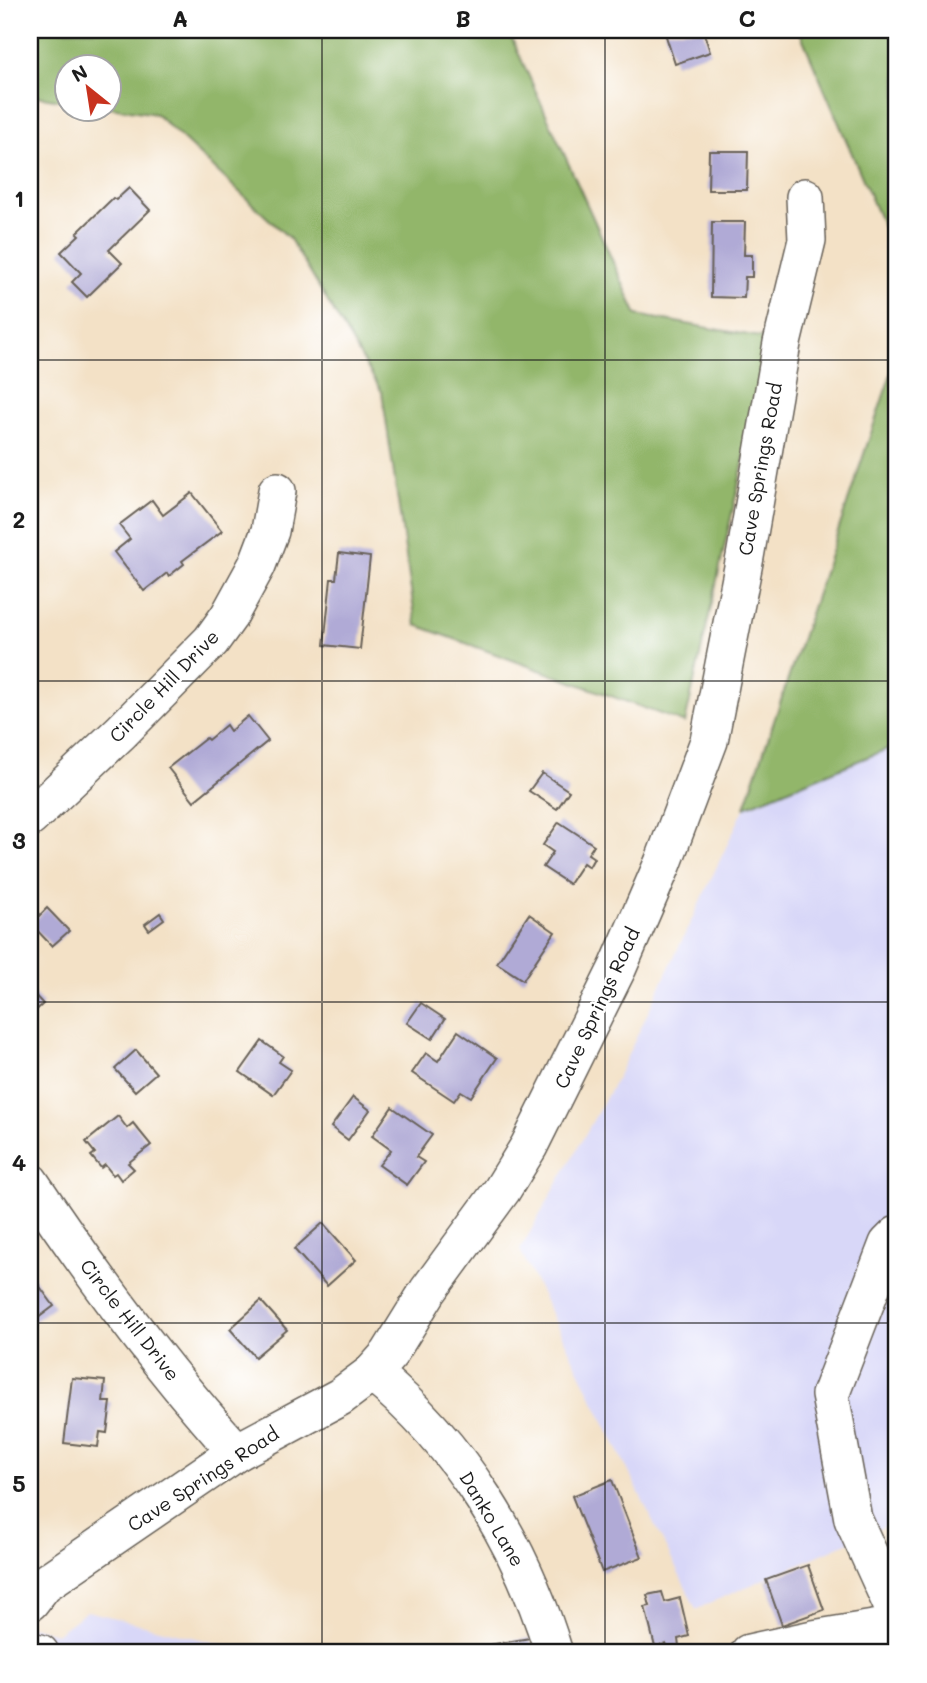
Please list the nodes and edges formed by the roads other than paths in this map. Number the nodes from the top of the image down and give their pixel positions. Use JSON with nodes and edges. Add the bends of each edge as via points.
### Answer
{"nodes":[{"id":1,"x":805,"y":197,"type":"dead end"},
{"id":2,"x":277,"y":491,"type":"dead end"},
{"id":3,"x":30,"y":818,"type":"edge"},
{"id":4,"x":30,"y":1182,"type":"edge"},
{"id":5,"x":897,"y":1234,"type":"edge"},
{"id":6,"x":372,"y":1373,"type":"junction"},
{"id":7,"x":237,"y":1452,"type":"junction"},
{"id":8,"x":30,"y":1602,"type":"edge"},
{"id":9,"x":897,"y":1616,"type":"edge"},
{"id":10,"x":897,"y":1628,"type":"edge"},
{"id":11,"x":30,"y":1651,"type":"edge"},
{"id":12,"x":40,"y":1653,"type":"edge"},
{"id":13,"x":554,"y":1653,"type":"edge"},
{"id":14,"x":749,"y":1653,"type":"edge"}],
"edges":[{"from":1,"to":6,"type":"street","name":"Cave Springs Road","via":[[807,240],[782,343],[709,741],[618,967],[529,1146]]},
{"from":2,"to":3,"type":"street","name":"Circle Hill Drive","via":[[270,531],[257,565],[211,641]]},
{"from":4,"to":7,"type":"street","name":"Circle Hill Drive","via":[[132,1326]]},
{"from":5,"to":9,"type":"street","via":[[888,1244],[830,1395],[853,1519]]},
{"from":6,"to":7,"type":"street","name":"Cave Springs Road","via":[[340,1397]]},
{"from":6,"to":13,"type":"street","name":"Danko Lane","via":[[421,1417],[481,1492],[523,1569]]},
{"from":7,"to":8,"type":"street","name":"Cave Springs Road","via":[[44,1584]]},
{"from":10,"to":14,"type":"street"},
{"from":11,"to":12,"type":"street"}]}
